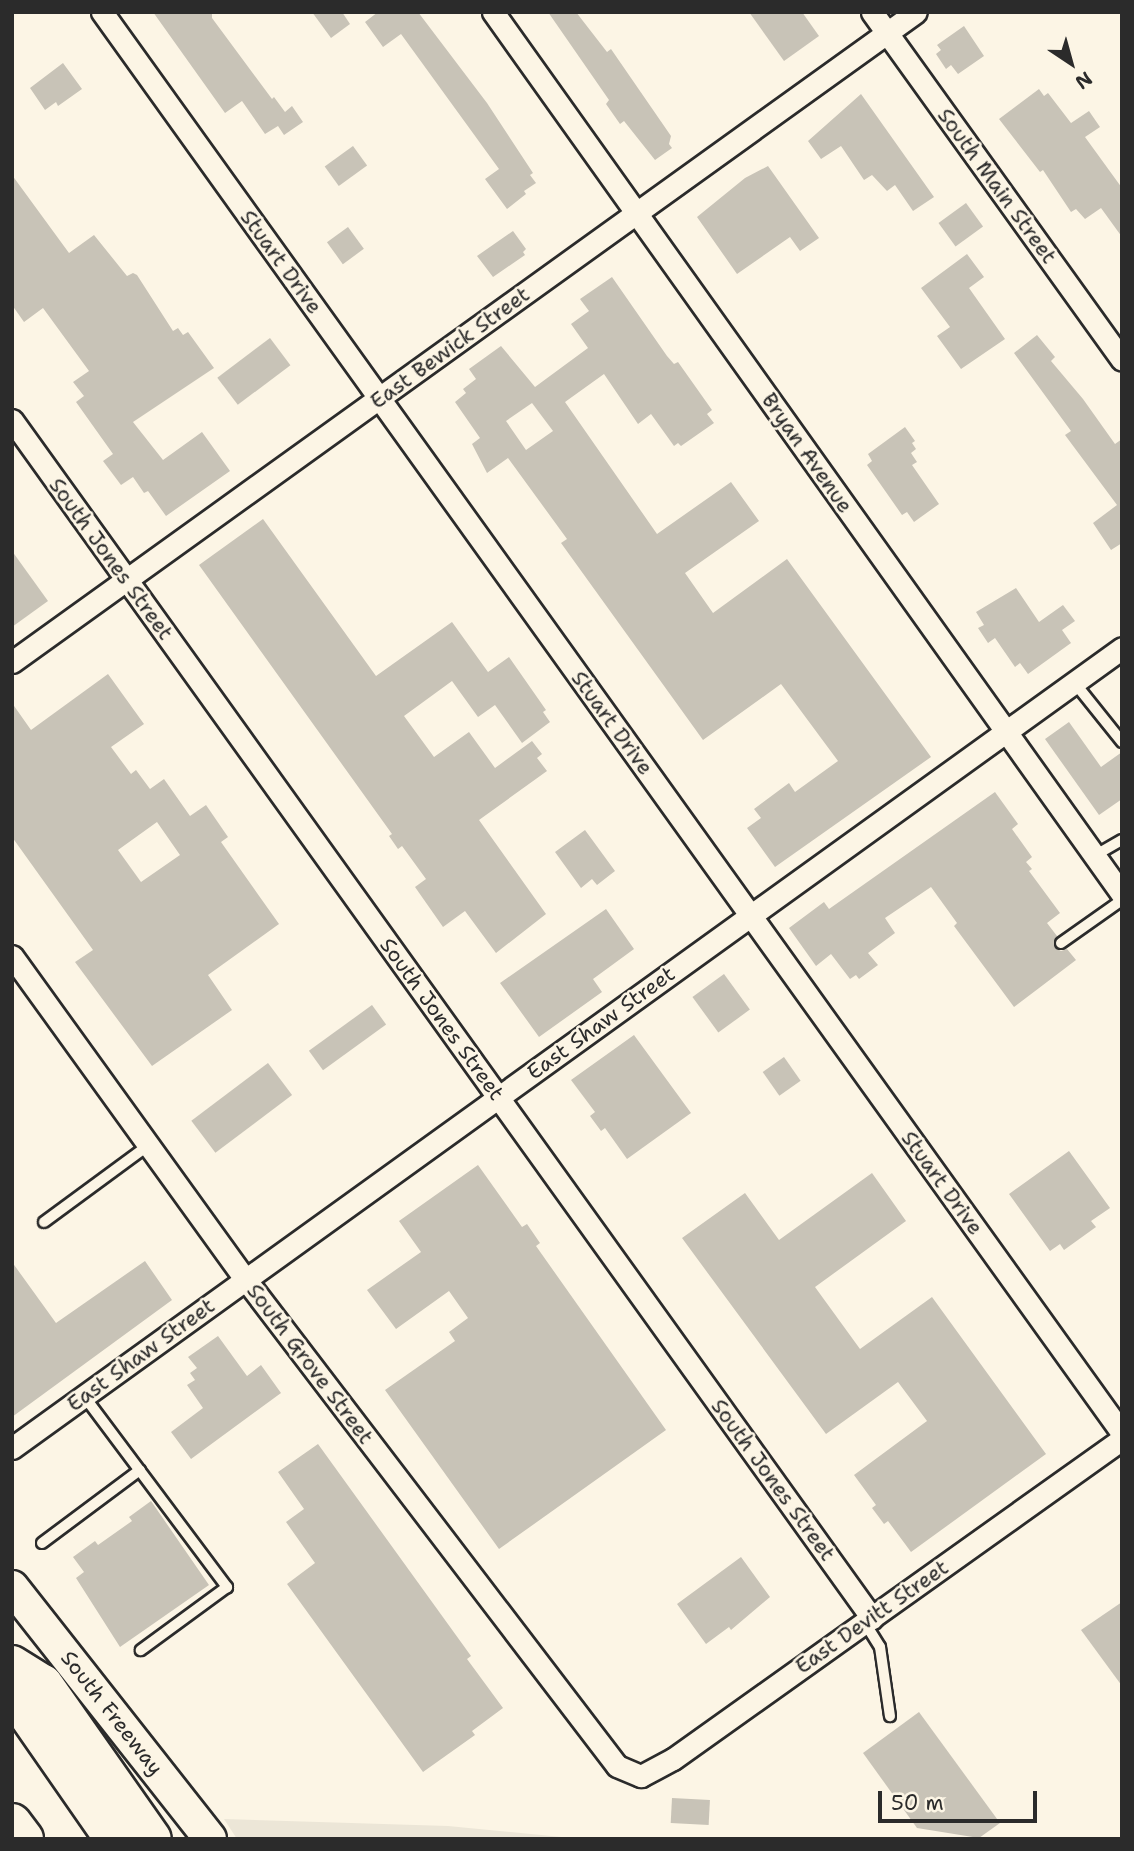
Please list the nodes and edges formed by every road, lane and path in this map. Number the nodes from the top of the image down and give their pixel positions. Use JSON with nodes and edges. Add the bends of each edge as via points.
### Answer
{"nodes":[{"id":1,"x":102,"y":12,"type":"edge"},
{"id":2,"x":493,"y":12,"type":"edge"},
{"id":3,"x":872,"y":12,"type":"edge"},
{"id":4,"x":916,"y":12,"type":"edge"},
{"id":5,"x":887,"y":33,"type":"junction"},
{"id":6,"x":636,"y":213,"type":"junction"},
{"id":7,"x":1122,"y":360,"type":"edge"},
{"id":8,"x":379,"y":399,"type":"junction"},
{"id":9,"x":12,"y":420,"type":"edge"},
{"id":10,"x":127,"y":580,"type":"junction"},
{"id":11,"x":1122,"y":648,"type":"edge"},
{"id":12,"x":12,"y":662,"type":"edge"},
{"id":13,"x":1074,"y":682,"type":"junction"},
{"id":14,"x":1006,"y":732,"type":"junction"},
{"id":15,"x":1122,"y":742,"type":"edge"},
{"id":16,"x":1122,"y":840,"type":"edge"},
{"id":17,"x":1094,"y":856,"type":"junction"},
{"id":18,"x":1122,"y":894,"type":"edge"},
{"id":19,"x":1122,"y":900,"type":"edge"},
{"id":20,"x":750,"y":916,"type":"junction"},
{"id":21,"x":1061,"y":943,"type":"dead end"},
{"id":22,"x":12,"y":956,"type":"edge"},
{"id":23,"x":498,"y":1098,"type":"junction"},
{"id":24,"x":149,"y":1146,"type":"junction"},
{"id":25,"x":44,"y":1222,"type":"dead end"},
{"id":26,"x":246,"y":1279,"type":"junction"},
{"id":27,"x":84,"y":1396,"type":"junction"},
{"id":28,"x":1122,"y":1433,"type":"edge"},
{"id":29,"x":1122,"y":1440,"type":"edge"},
{"id":30,"x":12,"y":1448,"type":"edge"},
{"id":31,"x":140,"y":1470,"type":"junction"},
{"id":32,"x":42,"y":1543,"type":"dead end"},
{"id":33,"x":12,"y":1587,"type":"edge"},
{"id":34,"x":869,"y":1620,"type":"junction"},
{"id":35,"x":141,"y":1650,"type":"dead end"},
{"id":36,"x":12,"y":1665,"type":"edge"},
{"id":37,"x":12,"y":1692,"type":"edge"},
{"id":38,"x":890,"y":1716,"type":"dead end"},
{"id":39,"x":617,"y":1766,"type":"joint"},
{"id":40,"x":12,"y":1823,"type":"edge"},
{"id":41,"x":24,"y":1839,"type":"edge"},
{"id":42,"x":114,"y":1839,"type":"edge"},
{"id":43,"x":152,"y":1839,"type":"edge"},
{"id":44,"x":210,"y":1839,"type":"edge"}],
"edges":[{"from":1,"to":8,"type":"street","name":"Stuart Drive"},
{"from":2,"to":6,"type":"street","name":"Bryan Avenue"},
{"from":3,"to":5,"type":"street","name":"South Main Street"},
{"from":4,"to":5,"type":"street","name":"East Bewick Street"},
{"from":5,"to":6,"type":"street","name":"East Bewick Street"},
{"from":5,"to":7,"type":"street","name":"South Main Street"},
{"from":6,"to":8,"type":"street","name":"East Bewick Street"},
{"from":6,"to":14,"type":"street","name":"Bryan Avenue"},
{"from":8,"to":10,"type":"street","name":"East Bewick Street"},
{"from":8,"to":20,"type":"street","name":"Stuart Drive"},
{"from":9,"to":10,"type":"street","name":"South Jones Street"},
{"from":10,"to":12,"type":"street","name":"East Bewick Street"},
{"from":10,"to":23,"type":"street","name":"South Jones Street"},
{"from":11,"to":13,"type":"street","name":"East Shaw Street"},
{"from":13,"to":14,"type":"street","name":"East Shaw Street"},
{"from":13,"to":15,"type":"lane"},
{"from":14,"to":17,"type":"street","name":"Bryan Avenue"},
{"from":14,"to":20,"type":"street","name":"East Shaw Street"},
{"from":16,"to":17,"type":"lane"},
{"from":17,"to":18,"type":"street","name":"Bryan Avenue"},
{"from":19,"to":21,"type":"lane"},
{"from":20,"to":23,"type":"street","name":"East Shaw Street"},
{"from":20,"to":28,"type":"street","name":"Stuart Drive"},
{"from":22,"to":24,"type":"street","name":"South Grove Street"},
{"from":23,"to":26,"type":"street","name":"East Shaw Street"},
{"from":23,"to":34,"type":"street","name":"South Jones Street"},
{"from":24,"to":25,"type":"lane"},
{"from":24,"to":26,"type":"street","name":"South Grove Street"},
{"from":26,"to":27,"type":"street","name":"East Shaw Street"},
{"from":26,"to":39,"type":"street","name":"South Grove Street"},
{"from":27,"to":30,"type":"street","name":"East Shaw Street"},
{"from":27,"to":31,"type":"lane"},
{"from":29,"to":34,"type":"street","name":"East Devitt Street"},
{"from":31,"to":32,"type":"lane"},
{"from":31,"to":35,"type":"lane","via":[[227,1587]]},
{"from":33,"to":44,"type":"main road","name":"South Freeway"},
{"from":34,"to":38,"type":"lane","via":[[880,1647]]},
{"from":34,"to":39,"type":"street","name":"East Devitt Street","via":[[673,1759],[641,1776]]},
{"from":36,"to":43,"type":"highway","via":[[43,1684]]},
{"from":37,"to":42,"type":"highway"},
{"from":40,"to":41,"type":"highway"}]}
